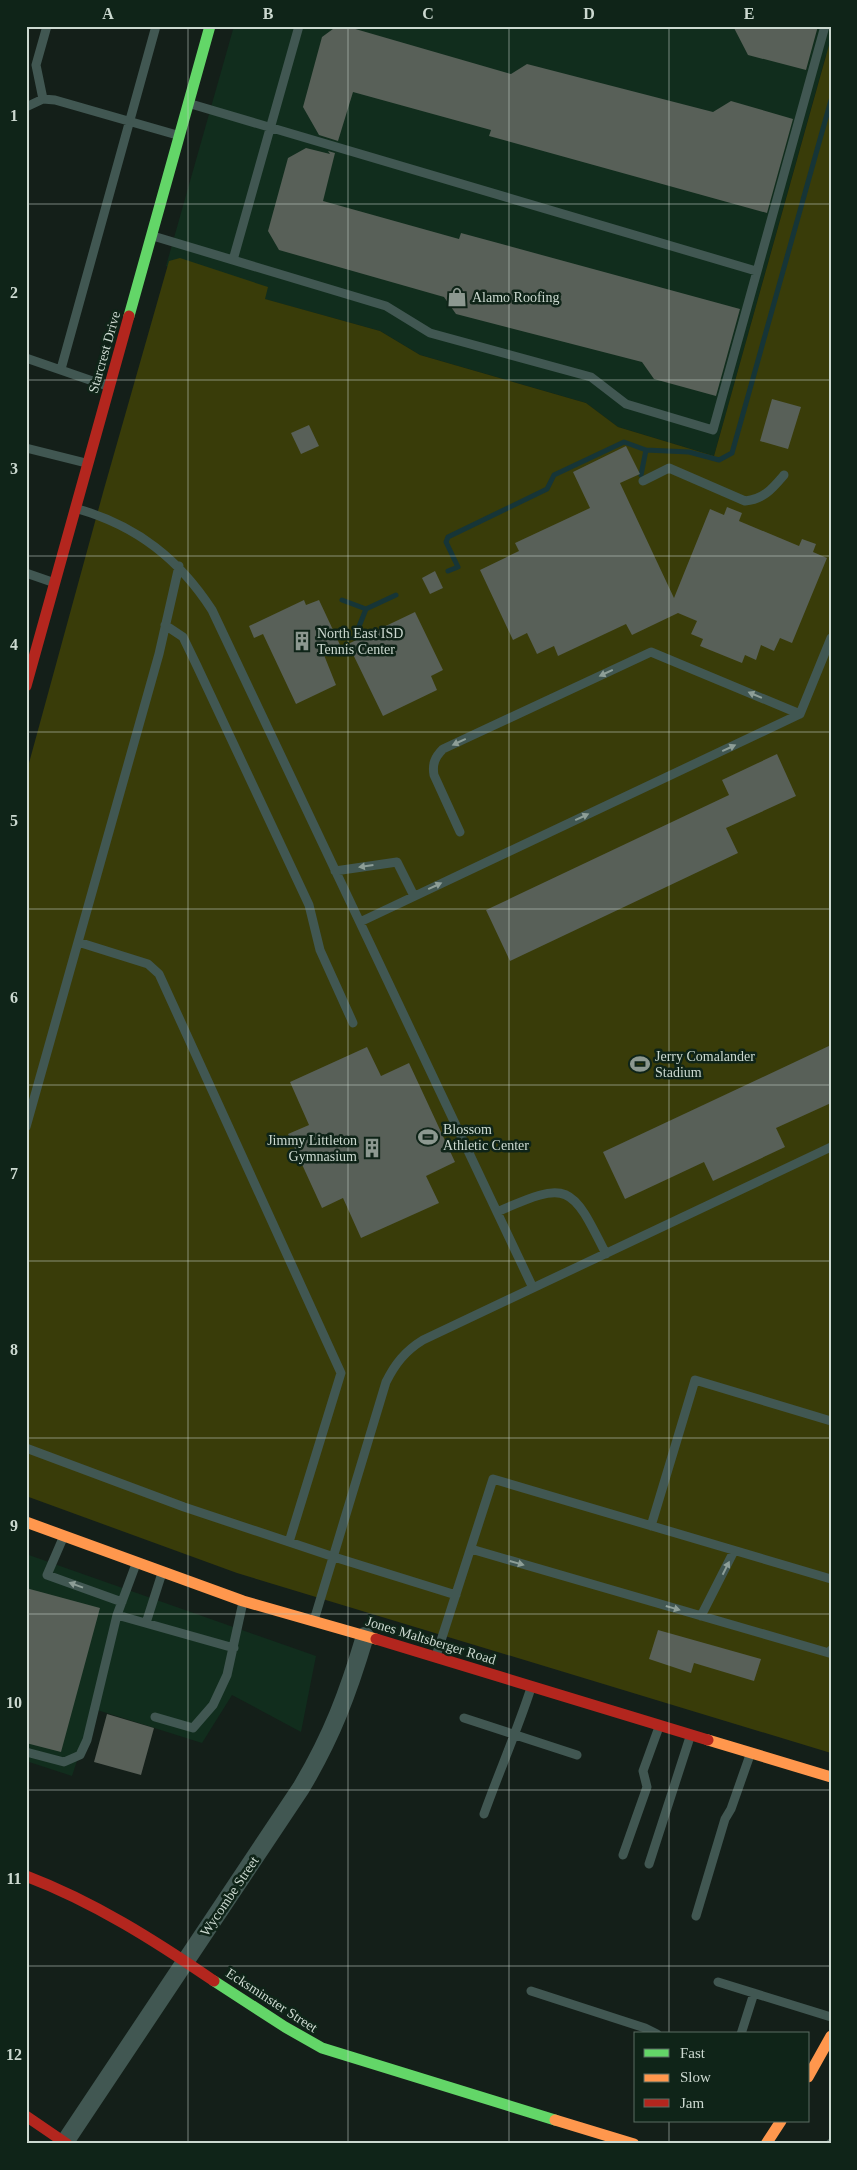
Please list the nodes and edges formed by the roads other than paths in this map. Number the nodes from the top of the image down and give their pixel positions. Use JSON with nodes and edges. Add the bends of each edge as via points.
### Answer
{"nodes":[{"id":1,"x":47,"y":26,"type":"edge"},
{"id":2,"x":156,"y":26,"type":"edge"},
{"id":3,"x":210,"y":26,"type":"edge"},
{"id":4,"x":299,"y":26,"type":"edge"},
{"id":5,"x":825,"y":26,"type":"edge"},
{"id":6,"x":43,"y":99,"type":"junction"},
{"id":7,"x":188,"y":103,"type":"junction"},
{"id":8,"x":26,"y":107,"type":"edge"},
{"id":9,"x":130,"y":121,"type":"junction"},
{"id":10,"x":270,"y":127,"type":"junction"},
{"id":11,"x":180,"y":135,"type":"junction"},
{"id":12,"x":152,"y":236,"type":"junction"},
{"id":13,"x":233,"y":260,"type":"junction"},
{"id":14,"x":756,"y":271,"type":"junction"},
{"id":15,"x":26,"y":358,"type":"edge"},
{"id":16,"x":61,"y":370,"type":"junction"},
{"id":17,"x":110,"y":386,"type":"junction"},
{"id":18,"x":26,"y":448,"type":"edge"},
{"id":19,"x":88,"y":464,"type":"junction"},
{"id":20,"x":784,"y":476,"type":"dead end"},
{"id":21,"x":643,"y":481,"type":"dead end"},
{"id":22,"x":76,"y":509,"type":"junction"},
{"id":23,"x":179,"y":566,"type":"junction"},
{"id":24,"x":26,"y":573,"type":"edge"},
{"id":25,"x":55,"y":583,"type":"junction"},
{"id":26,"x":166,"y":625,"type":"junction"},
{"id":27,"x":34,"y":632,"type":"edge"},
{"id":28,"x":831,"y":638,"type":"edge"},
{"id":29,"x":30,"y":659,"type":"edge"},
{"id":30,"x":26,"y":686,"type":"edge"},
{"id":31,"x":800,"y":714,"type":"junction"},
{"id":32,"x":460,"y":832,"type":"dead end"},
{"id":33,"x":335,"y":871,"type":"junction"},
{"id":34,"x":414,"y":896,"type":"junction"},
{"id":35,"x":360,"y":922,"type":"junction"},
{"id":36,"x":78,"y":942,"type":"junction"},
{"id":37,"x":353,"y":1023,"type":"dead end"},
{"id":38,"x":26,"y":1127,"type":"edge"},
{"id":39,"x":831,"y":1147,"type":"edge"},
{"id":40,"x":497,"y":1212,"type":"junction"},
{"id":41,"x":606,"y":1254,"type":"junction"},
{"id":42,"x":532,"y":1288,"type":"junction"},
{"id":43,"x":831,"y":1421,"type":"edge"},
{"id":44,"x":26,"y":1448,"type":"edge"},
{"id":45,"x":26,"y":1522,"type":"edge"},
{"id":46,"x":651,"y":1526,"type":"junction"},
{"id":47,"x":64,"y":1535,"type":"junction"},
{"id":48,"x":289,"y":1542,"type":"junction"},
{"id":49,"x":471,"y":1549,"type":"junction"},
{"id":50,"x":734,"y":1551,"type":"junction"},
{"id":51,"x":334,"y":1557,"type":"junction"},
{"id":52,"x":138,"y":1561,"type":"junction"},
{"id":53,"x":162,"y":1570,"type":"junction"},
{"id":54,"x":831,"y":1579,"type":"edge"},
{"id":55,"x":456,"y":1595,"type":"junction"},
{"id":56,"x":243,"y":1601,"type":"junction"},
{"id":57,"x":122,"y":1602,"type":"junction"},
{"id":58,"x":117,"y":1615,"type":"junction"},
{"id":59,"x":701,"y":1616,"type":"junction"},
{"id":60,"x":315,"y":1620,"type":"junction"},
{"id":61,"x":146,"y":1623,"type":"junction"},
{"id":62,"x":365,"y":1636,"type":"junction"},
{"id":63,"x":234,"y":1648,"type":"junction"},
{"id":64,"x":831,"y":1650,"type":"edge"},
{"id":65,"x":436,"y":1657,"type":"junction"},
{"id":66,"x":532,"y":1686,"type":"junction"},
{"id":67,"x":155,"y":1717,"type":"dead end"},
{"id":68,"x":464,"y":1718,"type":"dead end"},
{"id":69,"x":660,"y":1725,"type":"junction"},
{"id":70,"x":690,"y":1734,"type":"junction"},
{"id":71,"x":516,"y":1736,"type":"junction"},
{"id":72,"x":26,"y":1752,"type":"edge"},
{"id":73,"x":751,"y":1752,"type":"junction"},
{"id":74,"x":576,"y":1755,"type":"dead end"},
{"id":75,"x":831,"y":1777,"type":"edge"},
{"id":76,"x":484,"y":1814,"type":"dead end"},
{"id":77,"x":623,"y":1856,"type":"dead end"},
{"id":78,"x":649,"y":1864,"type":"dead end"},
{"id":79,"x":26,"y":1876,"type":"edge"},
{"id":80,"x":696,"y":1916,"type":"dead end"},
{"id":81,"x":185,"y":1961,"type":"junction"},
{"id":82,"x":718,"y":1982,"type":"dead end"},
{"id":83,"x":531,"y":1991,"type":"dead end"},
{"id":84,"x":754,"y":1993,"type":"junction"},
{"id":85,"x":831,"y":2017,"type":"edge"},
{"id":86,"x":653,"y":2032,"type":"edge"},
{"id":87,"x":742,"y":2032,"type":"edge"},
{"id":88,"x":831,"y":2036,"type":"edge"},
{"id":89,"x":810,"y":2073,"type":"edge"},
{"id":90,"x":26,"y":2116,"type":"edge"},
{"id":91,"x":780,"y":2122,"type":"edge"},
{"id":92,"x":66,"y":2143,"type":"edge"},
{"id":93,"x":634,"y":2144,"type":"edge"},
{"id":94,"x":766,"y":2144,"type":"edge"}],
"edges":[{"from":1,"to":6,"type":"lane","via":[[36,65]]},
{"from":2,"to":9,"type":"lane"},
{"from":3,"to":7,"type":"main road","name":"Starcrest Drive"},
{"from":4,"to":10,"type":"lane"},
{"from":5,"to":14,"type":"lane"},
{"from":6,"to":8,"type":"lane"},
{"from":6,"to":9,"type":"lane"},
{"from":7,"to":10,"type":"lane"},
{"from":7,"to":11,"type":"main road","name":"Starcrest Drive"},
{"from":9,"to":11,"type":"lane"},
{"from":9,"to":16,"type":"lane"},
{"from":10,"to":13,"type":"lane"},
{"from":10,"to":14,"type":"lane"},
{"from":11,"to":12,"type":"main road","name":"Starcrest Drive"},
{"from":12,"to":13,"type":"lane"},
{"from":12,"to":17,"type":"main road","name":"Starcrest Drive"},
{"from":13,"to":14,"type":"lane","via":[[386,306],[430,333],[591,377],[626,404],[713,430]]},
{"from":15,"to":16,"type":"lane"},
{"from":16,"to":17,"type":"lane"},
{"from":17,"to":19,"type":"main road","name":"Starcrest Drive"},
{"from":18,"to":19,"type":"lane"},
{"from":19,"to":22,"type":"main road","name":"Starcrest Drive"},
{"from":20,"to":21,"type":"lane","via":[[767,494],[745,500],[669,468]]},
{"from":22,"to":23,"type":"lane","via":[[101,516],[160,549]]},
{"from":22,"to":25,"type":"main road","name":"Starcrest Drive"},
{"from":23,"to":26,"type":"lane"},
{"from":23,"to":33,"type":"lane","via":[[212,610]]},
{"from":24,"to":25,"type":"lane"},
{"from":25,"to":27,"type":"main road","name":"Starcrest Drive"},
{"from":26,"to":36,"type":"lane"},
{"from":26,"to":37,"type":"lane","via":[[183,637],[193,658],[309,905],[320,950]]},
{"from":27,"to":29,"type":"main road","name":"Starcrest Drive"},
{"from":28,"to":31,"type":"lane"},
{"from":29,"to":30,"type":"main road","name":"Starcrest Drive"},
{"from":31,"to":32,"type":"lane","one_way":true,"via":[[650,652],[437,755],[434,775]]},
{"from":34,"to":31,"type":"lane","one_way":true},
{"from":34,"to":33,"type":"lane","one_way":true,"via":[[397,862]]},
{"from":33,"to":35,"type":"lane"},
{"from":34,"to":35,"type":"lane"},
{"from":35,"to":40,"type":"lane"},
{"from":36,"to":38,"type":"lane"},
{"from":36,"to":48,"type":"lane","via":[[148,964],[159,974],[341,1373]]},
{"from":39,"to":41,"type":"lane"},
{"from":40,"to":41,"type":"lane","via":[[536,1196],[562,1192],[570,1196],[588,1217]]},
{"from":40,"to":42,"type":"lane"},
{"from":41,"to":42,"type":"lane"},
{"from":42,"to":51,"type":"lane","via":[[422,1340],[408,1349],[395,1365],[386,1382]]},
{"from":43,"to":46,"type":"lane","via":[[695,1380]]},
{"from":44,"to":48,"type":"lane"},
{"from":45,"to":47,"type":"main road","name":"Jones Maltsberger Road"},
{"from":46,"to":49,"type":"lane","via":[[493,1479]]},
{"from":46,"to":50,"type":"lane"},
{"from":47,"to":52,"type":"main road","name":"Jones Maltsberger Road"},
{"from":57,"to":47,"type":"lane","one_way":true,"via":[[47,1575]]},
{"from":48,"to":51,"type":"lane"},
{"from":49,"to":55,"type":"lane"},
{"from":49,"to":59,"type":"lane","one_way":true},
{"from":50,"to":54,"type":"lane"},
{"from":59,"to":50,"type":"lane","one_way":true},
{"from":51,"to":55,"type":"lane"},
{"from":51,"to":60,"type":"lane"},
{"from":52,"to":53,"type":"main road","name":"Jones Maltsberger Road"},
{"from":52,"to":57,"type":"lane"},
{"from":53,"to":56,"type":"main road","name":"Jones Maltsberger Road"},
{"from":53,"to":61,"type":"lane"},
{"from":55,"to":65,"type":"lane"},
{"from":56,"to":60,"type":"main road","name":"Jones Maltsberger Road"},
{"from":56,"to":63,"type":"lane"},
{"from":57,"to":58,"type":"lane"},
{"from":58,"to":61,"type":"lane"},
{"from":58,"to":72,"type":"lane","via":[[87,1740],[80,1755],[64,1762]]},
{"from":59,"to":64,"type":"lane","via":[[829,1653]]},
{"from":60,"to":62,"type":"main road","name":"Jones Maltsberger Road"},
{"from":61,"to":63,"type":"lane"},
{"from":62,"to":65,"type":"main road","name":"Jones Maltsberger Road"},
{"from":62,"to":81,"type":"street","name":"Wycombe Street","via":[[341,1712],[323,1751]]},
{"from":63,"to":67,"type":"lane","via":[[227,1675],[213,1706],[193,1728]]},
{"from":65,"to":66,"type":"main road","name":"Jones Maltsberger Road"},
{"from":66,"to":69,"type":"main road","name":"Jones Maltsberger Road"},
{"from":66,"to":71,"type":"lane"},
{"from":68,"to":71,"type":"lane"},
{"from":69,"to":70,"type":"main road","name":"Jones Maltsberger Road"},
{"from":69,"to":77,"type":"lane","via":[[643,1771],[647,1788]]},
{"from":70,"to":73,"type":"main road","name":"Jones Maltsberger Road"},
{"from":70,"to":78,"type":"lane"},
{"from":71,"to":74,"type":"lane"},
{"from":71,"to":76,"type":"lane","via":[[506,1753]]},
{"from":73,"to":75,"type":"main road","name":"Jones Maltsberger Road"},
{"from":73,"to":80,"type":"lane","via":[[725,1819]]},
{"from":79,"to":81,"type":"main road","name":"Ecksminster Street","via":[[100,1908]]},
{"from":81,"to":92,"type":"street","name":"Wycombe Street"},
{"from":81,"to":93,"type":"main road","name":"Ecksminster Street","via":[[294,2034],[322,2048]]},
{"from":82,"to":84,"type":"lane"},
{"from":83,"to":86,"type":"lane"},
{"from":84,"to":85,"type":"lane"},
{"from":84,"to":87,"type":"lane"},
{"from":88,"to":89,"type":"main road"},
{"from":90,"to":92,"type":"main road"},
{"from":91,"to":94,"type":"main road"}]}
